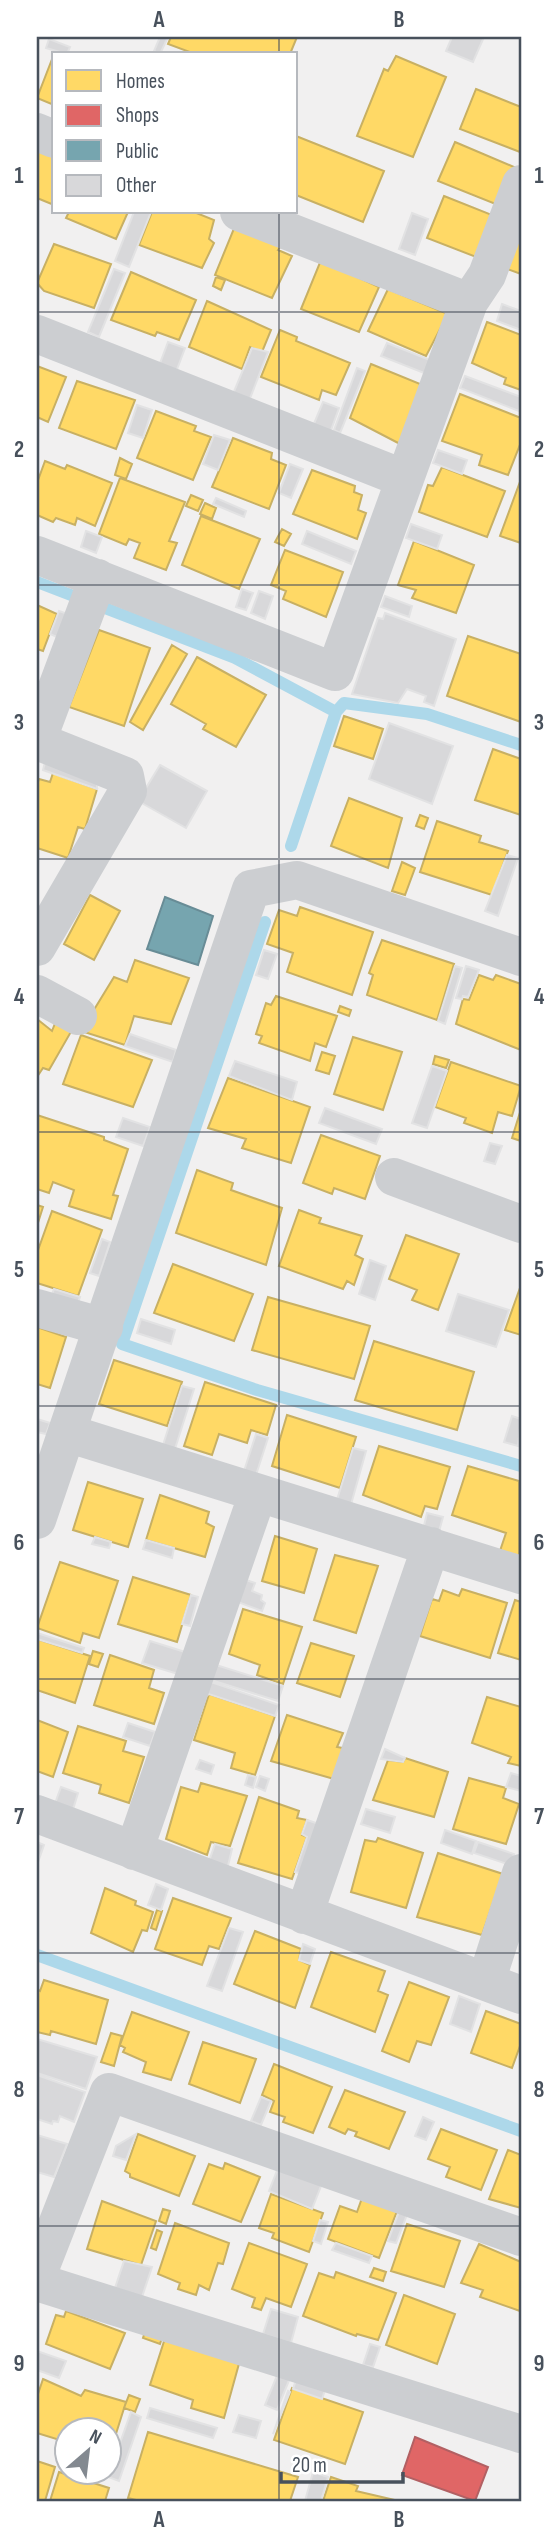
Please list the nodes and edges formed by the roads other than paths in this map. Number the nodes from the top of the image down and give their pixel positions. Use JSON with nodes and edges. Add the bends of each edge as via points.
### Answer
{"nodes":[{"id":1,"x":521,"y":184,"type":"edge"},
{"id":2,"x":244,"y":214,"type":"edge"},
{"id":3,"x":469,"y":302,"type":"junction"},
{"id":4,"x":37,"y":334,"type":"edge"},
{"id":5,"x":405,"y":479,"type":"junction"},
{"id":6,"x":37,"y":555,"type":"edge"},
{"id":7,"x":92,"y":594,"type":"junction"},
{"id":8,"x":37,"y":741,"type":"edge"},
{"id":9,"x":37,"y":947,"type":"edge"},
{"id":10,"x":521,"y":957,"type":"edge"},
{"id":11,"x":37,"y":994,"type":"edge"},
{"id":12,"x":78,"y":1016,"type":"dead end"},
{"id":13,"x":394,"y":1177,"type":"dead end"},
{"id":14,"x":521,"y":1224,"type":"edge"},
{"id":15,"x":37,"y":1308,"type":"edge"},
{"id":16,"x":104,"y":1327,"type":"junction"},
{"id":17,"x":66,"y":1433,"type":"junction"},
{"id":18,"x":258,"y":1493,"type":"junction"},
{"id":19,"x":37,"y":1520,"type":"edge"},
{"id":20,"x":431,"y":1546,"type":"junction"},
{"id":21,"x":521,"y":1574,"type":"edge"},
{"id":22,"x":37,"y":1814,"type":"edge"},
{"id":23,"x":134,"y":1851,"type":"junction"},
{"id":24,"x":521,"y":1873,"type":"edge"},
{"id":25,"x":304,"y":1914,"type":"junction"},
{"id":26,"x":486,"y":1982,"type":"junction"},
{"id":27,"x":521,"y":1995,"type":"edge"},
{"id":28,"x":521,"y":2237,"type":"edge"},
{"id":29,"x":37,"y":2276,"type":"edge"},
{"id":30,"x":37,"y":2282,"type":"edge"},
{"id":31,"x":521,"y":2434,"type":"edge"}],
"edges":[{"from":1,"to":3,"type":"street","via":[[487,275]]},
{"from":2,"to":3,"type":"street"},
{"from":3,"to":5,"type":"street"},
{"from":4,"to":5,"type":"street"},
{"from":5,"to":7,"type":"street","via":[[335,672]]},
{"from":6,"to":7,"type":"street"},
{"from":7,"to":8,"type":"street"},
{"from":8,"to":9,"type":"street","via":[[125,776],[128,791]]},
{"from":10,"to":16,"type":"street","via":[[296,880],[251,889]]},
{"from":11,"to":12,"type":"street"},
{"from":13,"to":14,"type":"street"},
{"from":15,"to":16,"type":"street"},
{"from":16,"to":17,"type":"street"},
{"from":17,"to":18,"type":"street"},
{"from":17,"to":19,"type":"street"},
{"from":18,"to":20,"type":"street"},
{"from":18,"to":23,"type":"street"},
{"from":20,"to":21,"type":"street"},
{"from":20,"to":25,"type":"street"},
{"from":22,"to":23,"type":"street"},
{"from":23,"to":25,"type":"street"},
{"from":24,"to":26,"type":"street"},
{"from":25,"to":26,"type":"street"},
{"from":26,"to":27,"type":"street"},
{"from":28,"to":29,"type":"street","via":[[109,2092]]},
{"from":30,"to":31,"type":"street"}]}
